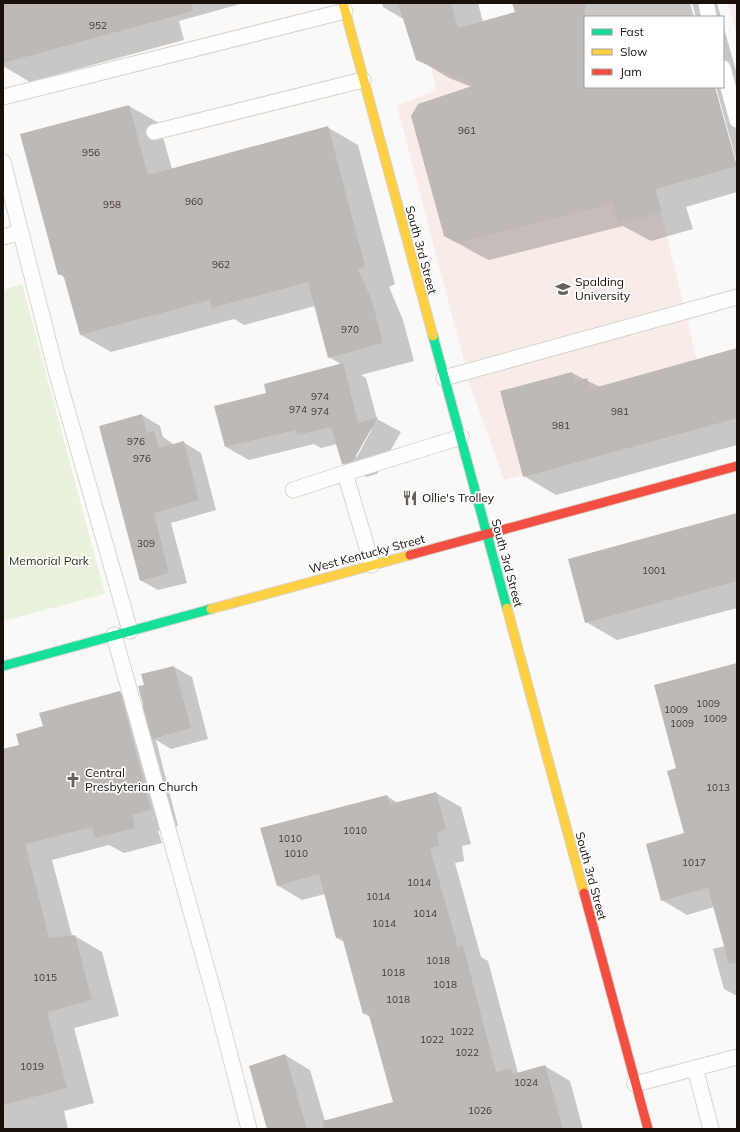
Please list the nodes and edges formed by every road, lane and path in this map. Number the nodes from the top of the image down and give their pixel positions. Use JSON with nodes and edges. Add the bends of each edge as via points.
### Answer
{"nodes":[{"id":1,"x":706,"y":3,"type":"edge"},
{"id":2,"x":344,"y":7,"type":"edge"},
{"id":3,"x":709,"y":16,"type":"edge"},
{"id":4,"x":724,"y":72,"type":"edge"},
{"id":5,"x":363,"y":80,"type":"junction"},
{"id":6,"x":3,"y":97,"type":"edge"},
{"id":7,"x":737,"y":120,"type":"edge"},
{"id":8,"x":154,"y":132,"type":"dead end"},
{"id":9,"x":3,"y":162,"type":"edge"},
{"id":10,"x":21,"y":232,"type":"junction"},
{"id":11,"x":3,"y":237,"type":"edge"},
{"id":12,"x":737,"y":297,"type":"edge"},
{"id":13,"x":444,"y":378,"type":"junction"},
{"id":14,"x":461,"y":437,"type":"junction"},
{"id":15,"x":737,"y":466,"type":"edge"},
{"id":16,"x":345,"y":473,"type":"junction"},
{"id":17,"x":293,"y":490,"type":"dead end"},
{"id":18,"x":487,"y":534,"type":"junction"},
{"id":19,"x":372,"y":566,"type":"junction"},
{"id":20,"x":130,"y":631,"type":"junction"},
{"id":21,"x":114,"y":635,"type":"junction"},
{"id":22,"x":3,"y":666,"type":"edge"},
{"id":23,"x":737,"y":1057,"type":"edge"},
{"id":24,"x":695,"y":1068,"type":"junction"},
{"id":25,"x":634,"y":1084,"type":"junction"},
{"id":26,"x":249,"y":1129,"type":"edge"},
{"id":27,"x":648,"y":1129,"type":"edge"},
{"id":28,"x":711,"y":1129,"type":"edge"}],
"edges":[{"from":1,"to":3,"type":"lane"},
{"from":2,"to":5,"type":"main road","name":"South 3rd Street"},
{"from":2,"to":6,"type":"lane"},
{"from":4,"to":7,"type":"lane"},
{"from":5,"to":8,"type":"lane"},
{"from":5,"to":13,"type":"main road","name":"South 3rd Street"},
{"from":9,"to":10,"type":"lane"},
{"from":10,"to":11,"type":"lane"},
{"from":10,"to":20,"type":"lane","via":[[56,371]]},
{"from":12,"to":13,"type":"lane"},
{"from":13,"to":14,"type":"main road","name":"South 3rd Street"},
{"from":14,"to":16,"type":"lane"},
{"from":14,"to":18,"type":"main road","name":"South 3rd Street"},
{"from":15,"to":18,"type":"main road","name":"West Kentucky Street"},
{"from":16,"to":17,"type":"lane"},
{"from":16,"to":19,"type":"lane"},
{"from":18,"to":19,"type":"main road","name":"West Kentucky Street"},
{"from":18,"to":25,"type":"main road","name":"South 3rd Street"},
{"from":19,"to":20,"type":"main road","name":"West Kentucky Street"},
{"from":20,"to":21,"type":"main road","name":"West Kentucky Street"},
{"from":21,"to":22,"type":"main road","name":"West Kentucky Street"},
{"from":21,"to":26,"type":"lane"},
{"from":23,"to":24,"type":"lane"},
{"from":24,"to":25,"type":"lane"},
{"from":24,"to":28,"type":"lane"},
{"from":25,"to":27,"type":"main road","name":"South 3rd Street"}]}
